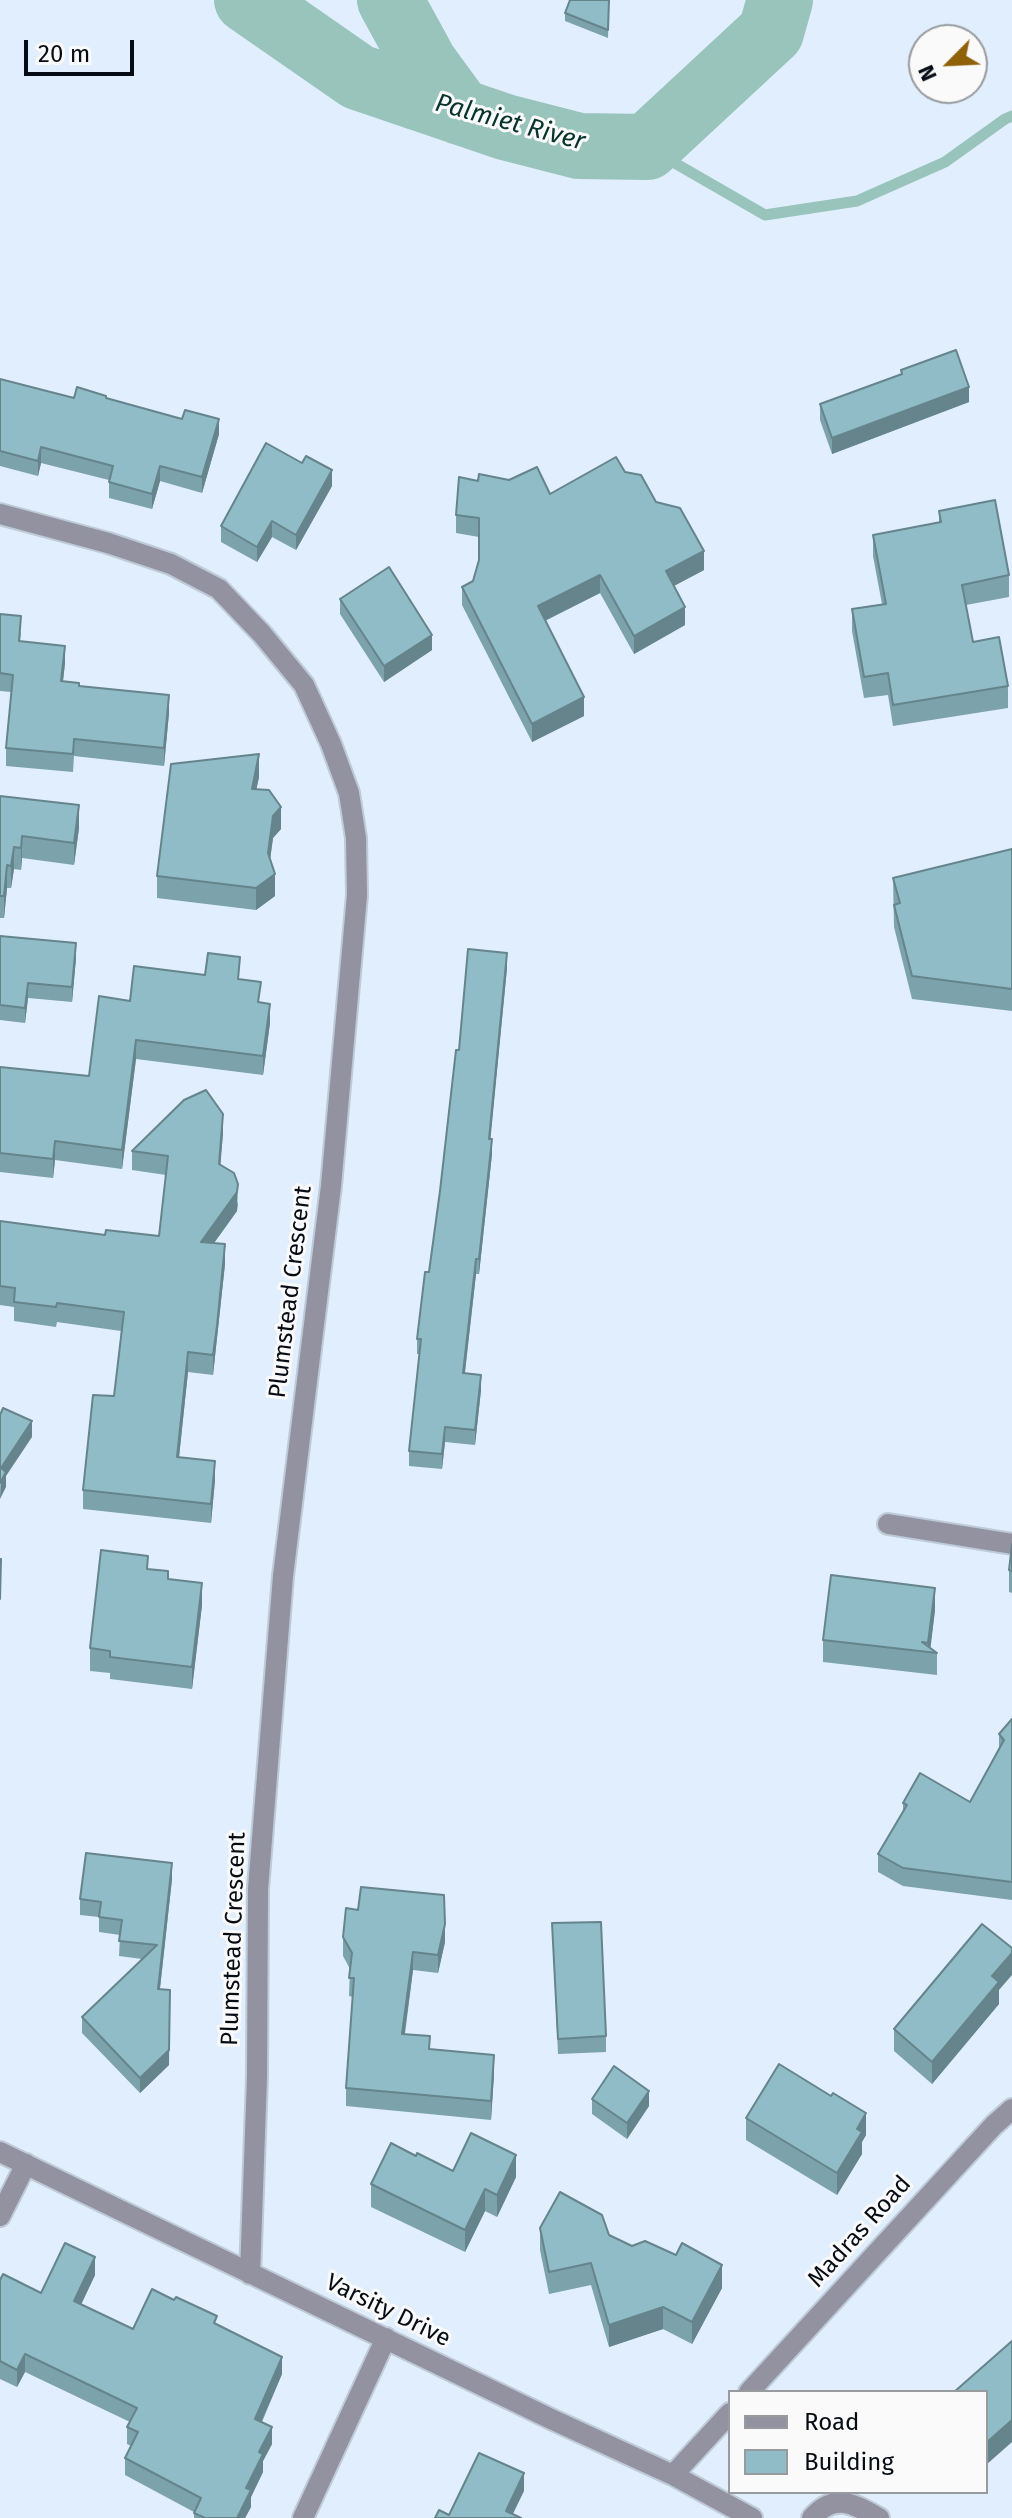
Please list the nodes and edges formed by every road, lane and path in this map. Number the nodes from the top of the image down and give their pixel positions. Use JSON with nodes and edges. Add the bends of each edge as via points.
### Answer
{"nodes":[{"id":1,"x":0,"y":514,"type":"edge"},
{"id":2,"x":888,"y":1524,"type":"dead end"},
{"id":3,"x":1012,"y":1544,"type":"edge"},
{"id":4,"x":1012,"y":2109,"type":"edge"},
{"id":5,"x":0,"y":2152,"type":"edge"},
{"id":6,"x":26,"y":2164,"type":"junction"},
{"id":7,"x":0,"y":2216,"type":"edge"},
{"id":8,"x":250,"y":2274,"type":"junction"},
{"id":9,"x":386,"y":2338,"type":"junction"},
{"id":10,"x":751,"y":2390,"type":"edge"},
{"id":11,"x":728,"y":2415,"type":"edge"},
{"id":12,"x":673,"y":2475,"type":"junction"},
{"id":13,"x":303,"y":2518,"type":"edge"},
{"id":14,"x":752,"y":2518,"type":"edge"},
{"id":15,"x":812,"y":2518,"type":"edge"},
{"id":16,"x":879,"y":2518,"type":"edge"}],
"edges":[{"from":1,"to":8,"type":"street","name":"Plumstead Crescent","via":[[171,564],[219,589],[304,685],[349,793],[356,838],[357,895],[331,1186],[283,1576],[258,1889]]},
{"from":2,"to":3,"type":"street"},
{"from":4,"to":10,"type":"street","name":"Madras Road"},
{"from":5,"to":6,"type":"street","name":"Varsity Drive"},
{"from":6,"to":7,"type":"street"},
{"from":6,"to":8,"type":"street","name":"Varsity Drive"},
{"from":8,"to":9,"type":"street","name":"Varsity Drive"},
{"from":9,"to":12,"type":"street","name":"Varsity Drive"},
{"from":9,"to":13,"type":"street"},
{"from":11,"to":12,"type":"street"},
{"from":12,"to":14,"type":"street","name":"Varsity Drive"},
{"from":15,"to":16,"type":"street","via":[[834,2503]]}]}
